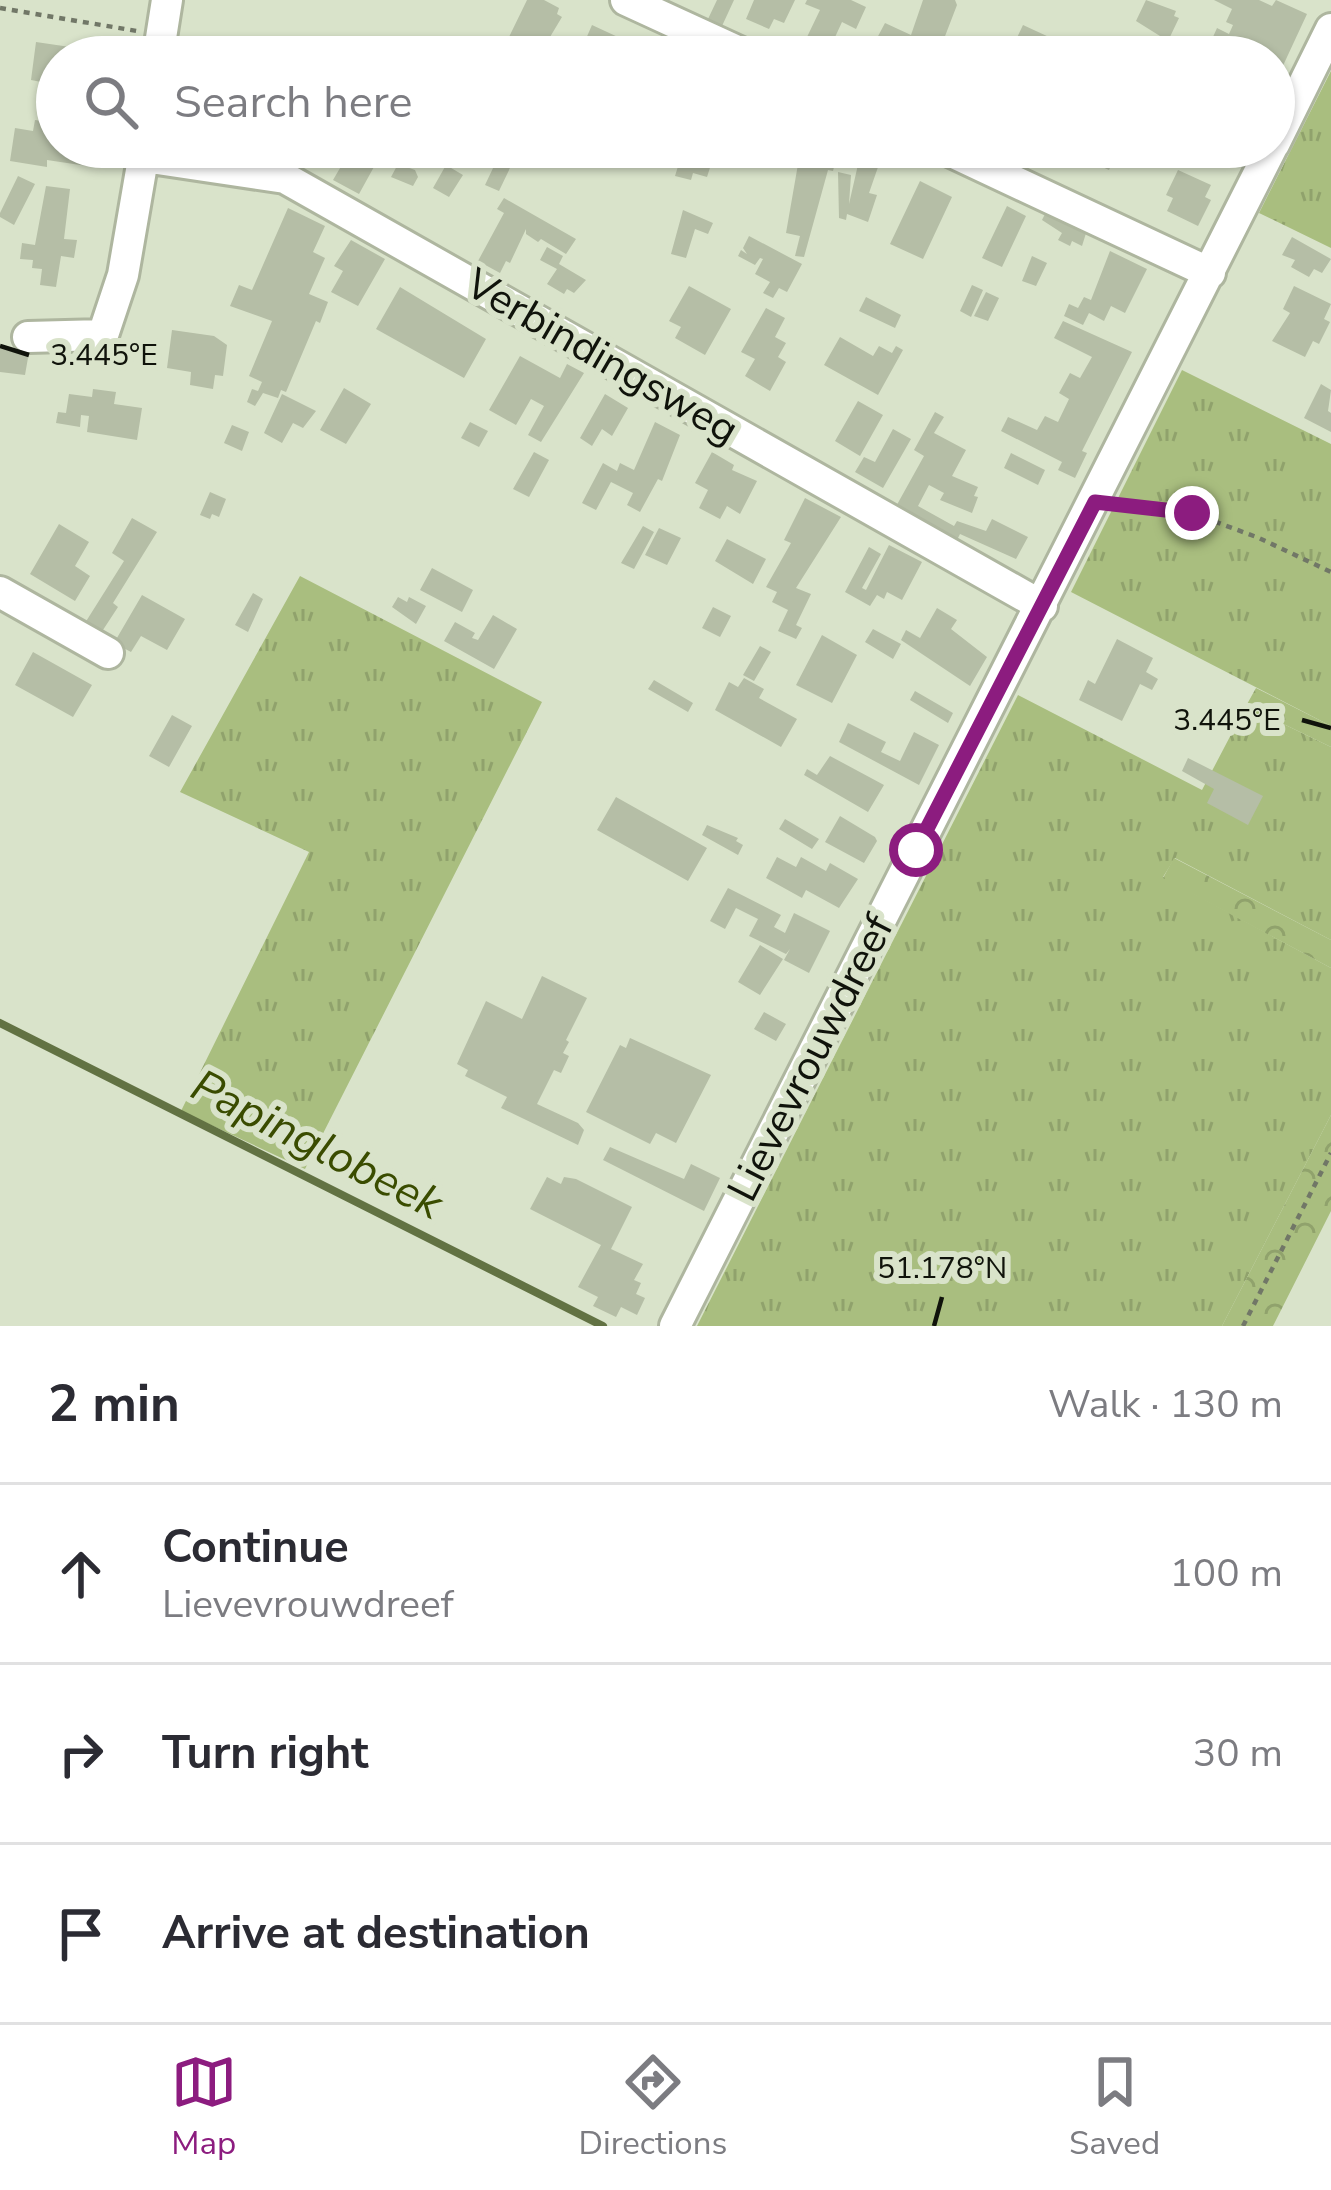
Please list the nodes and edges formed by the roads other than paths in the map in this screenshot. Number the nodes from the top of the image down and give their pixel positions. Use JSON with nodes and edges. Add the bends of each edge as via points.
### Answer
{"nodes":[{"id":1,"x":166,"y":0,"type":"edge"},
{"id":2,"x":626,"y":0,"type":"edge"},
{"id":3,"x":1331,"y":29,"type":"edge"},
{"id":4,"x":161,"y":36,"type":"edge"},
{"id":5,"x":704,"y":36,"type":"edge"},
{"id":6,"x":1295,"y":102,"type":"edge"},
{"id":7,"x":141,"y":168,"type":"edge"},
{"id":8,"x":231,"y":168,"type":"edge"},
{"id":9,"x":986,"y":168,"type":"edge"},
{"id":10,"x":1262,"y":168,"type":"edge"},
{"id":11,"x":1210,"y":273,"type":"junction"},
{"id":12,"x":28,"y":338,"type":"dead end"},
{"id":13,"x":0,"y":592,"type":"edge"},
{"id":14,"x":1042,"y":606,"type":"junction"},
{"id":15,"x":108,"y":652,"type":"dead end"},
{"id":16,"x":675,"y":1326,"type":"edge"}],
"edges":[{"from":1,"to":4,"type":"street"},
{"from":2,"to":5,"type":"street"},
{"from":3,"to":6,"type":"street","name":"Lievevrouwdreef"},
{"from":7,"to":12,"type":"street","via":[[123,275],[103,335]]},
{"from":8,"to":14,"type":"street","name":"Verbindingsweg","via":[[285,178]]},
{"from":9,"to":11,"type":"street"},
{"from":10,"to":11,"type":"street","name":"Lievevrouwdreef"},
{"from":11,"to":14,"type":"street","name":"Lievevrouwdreef"},
{"from":13,"to":15,"type":"street"},
{"from":14,"to":16,"type":"street","name":"Lievevrouwdreef"}]}
